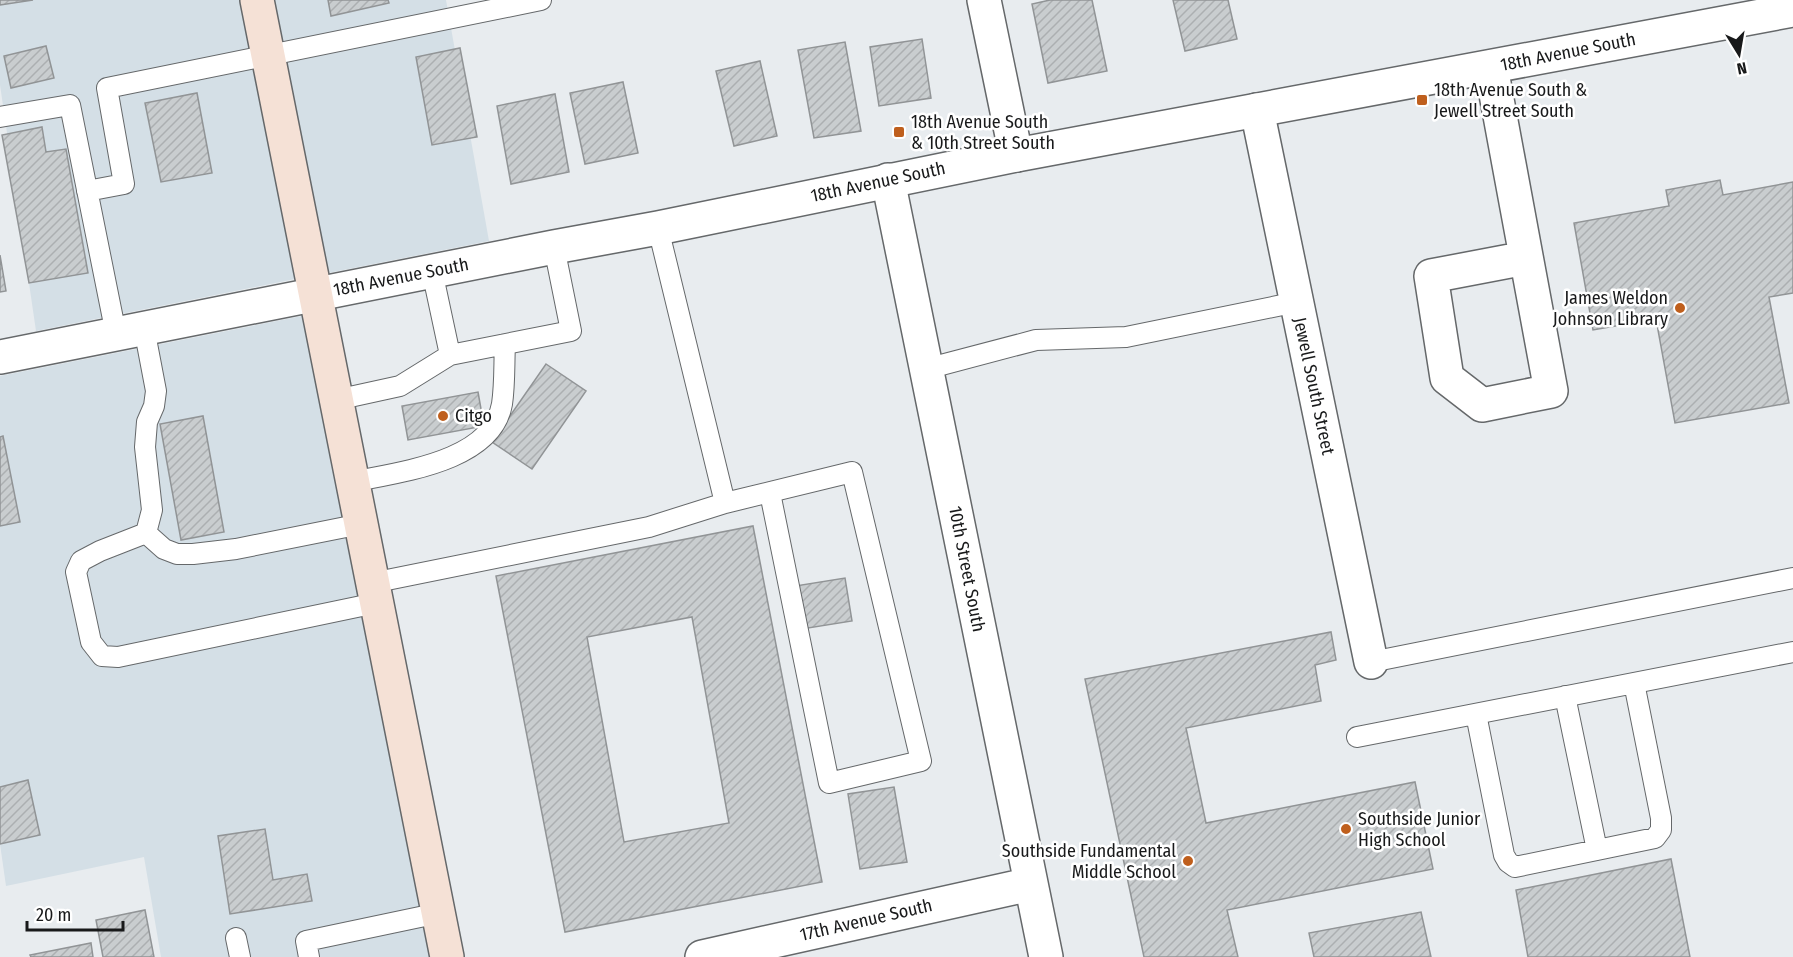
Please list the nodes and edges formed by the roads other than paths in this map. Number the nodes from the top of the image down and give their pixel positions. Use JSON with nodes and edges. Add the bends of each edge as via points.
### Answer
{"nodes":[{"id":1,"x":257,"y":0,"type":"edge"},
{"id":2,"x":541,"y":0,"type":"edge"},
{"id":3,"x":984,"y":0,"type":"edge"},
{"id":4,"x":1793,"y":10,"type":"edge"},
{"id":5,"x":268,"y":56,"type":"junction"},
{"id":6,"x":1491,"y":67,"type":"junction"},
{"id":7,"x":1257,"y":110,"type":"junction"},
{"id":8,"x":0,"y":117,"type":"edge"},
{"id":9,"x":1016,"y":154,"type":"junction"},
{"id":10,"x":888,"y":180,"type":"junction"},
{"id":11,"x":87,"y":191,"type":"junction"},
{"id":12,"x":658,"y":228,"type":"junction"},
{"id":13,"x":554,"y":247,"type":"junction"},
{"id":14,"x":1527,"y":258,"type":"junction"},
{"id":15,"x":432,"y":272,"type":"junction"},
{"id":16,"x":315,"y":294,"type":"junction"},
{"id":17,"x":1297,"y":302,"type":"junction"},
{"id":18,"x":130,"y":331,"type":"junction"},
{"id":19,"x":505,"y":344,"type":"junction"},
{"id":20,"x":450,"y":355,"type":"junction"},
{"id":21,"x":0,"y":357,"type":"edge"},
{"id":22,"x":926,"y":369,"type":"junction"},
{"id":23,"x":336,"y":400,"type":"junction"},
{"id":24,"x":352,"y":482,"type":"junction"},
{"id":25,"x":770,"y":493,"type":"junction"},
{"id":26,"x":725,"y":503,"type":"junction"},
{"id":27,"x":361,"y":524,"type":"junction"},
{"id":28,"x":146,"y":533,"type":"junction"},
{"id":29,"x":1793,"y":578,"type":"edge"},
{"id":30,"x":374,"y":593,"type":"junction"},
{"id":31,"x":1793,"y":652,"type":"edge"},
{"id":32,"x":1371,"y":662,"type":"joint"},
{"id":33,"x":1634,"y":683,"type":"junction"},
{"id":34,"x":1565,"y":696,"type":"junction"},
{"id":35,"x":1476,"y":714,"type":"junction"},
{"id":36,"x":1357,"y":737,"type":"dead end"},
{"id":37,"x":1597,"y":850,"type":"junction"},
{"id":38,"x":1030,"y":884,"type":"junction"},
{"id":39,"x":439,"y":913,"type":"junction"},
{"id":40,"x":723,"y":955,"type":"edge"},
{"id":41,"x":309,"y":957,"type":"edge"},
{"id":42,"x":447,"y":957,"type":"edge"},
{"id":43,"x":1046,"y":957,"type":"edge"}],
"edges":[{"from":1,"to":5,"type":"main road"},
{"from":2,"to":5,"type":"lane"},
{"from":3,"to":9,"type":"street"},
{"from":4,"to":6,"type":"street","name":"18th Avenue South"},
{"from":5,"to":11,"type":"lane","via":[[106,88],[124,184]]},
{"from":5,"to":16,"type":"main road"},
{"from":6,"to":7,"type":"street","name":"18th Avenue South"},
{"from":6,"to":14,"type":"street"},
{"from":7,"to":9,"type":"street","name":"18th Avenue South"},
{"from":7,"to":17,"type":"street","name":"Jewell South Street"},
{"from":8,"to":11,"type":"lane","via":[[70,105]]},
{"from":9,"to":10,"type":"street","name":"18th Avenue South"},
{"from":10,"to":12,"type":"street","name":"18th Avenue South"},
{"from":10,"to":22,"type":"street","name":"10th Street South"},
{"from":11,"to":18,"type":"lane"},
{"from":12,"to":13,"type":"street","name":"18th Avenue South"},
{"from":12,"to":26,"type":"lane"},
{"from":13,"to":15,"type":"street","name":"18th Avenue South"},
{"from":13,"to":19,"type":"lane","via":[[571,330]]},
{"from":14,"to":14,"type":"street","via":[[1551,391],[1482,405],[1447,378],[1431,276]]},
{"from":15,"to":16,"type":"street","name":"18th Avenue South"},
{"from":15,"to":20,"type":"lane"},
{"from":16,"to":18,"type":"street","name":"18th Avenue South"},
{"from":16,"to":23,"type":"main road"},
{"from":17,"to":22,"type":"lane","via":[[1125,337],[1036,340]]},
{"from":17,"to":32,"type":"street","name":"Jewell South Street"},
{"from":18,"to":21,"type":"street","name":"18th Avenue South"},
{"from":18,"to":28,"type":"lane","via":[[156,391],[145,447],[152,510]]},
{"from":19,"to":20,"type":"lane"},
{"from":19,"to":24,"type":"lane","via":[[502,404],[495,424],[470,448],[432,465]]},
{"from":20,"to":23,"type":"lane","via":[[400,386]]},
{"from":22,"to":38,"type":"street","name":"10th Street South"},
{"from":23,"to":24,"type":"main road"},
{"from":24,"to":27,"type":"main road"},
{"from":25,"to":25,"type":"lane","via":[[829,783],[921,760],[852,472]]},
{"from":25,"to":26,"type":"lane"},
{"from":26,"to":30,"type":"lane","via":[[649,527]]},
{"from":27,"to":28,"type":"lane","via":[[193,554],[164,549]]},
{"from":27,"to":30,"type":"main road"},
{"from":28,"to":30,"type":"lane","via":[[81,561],[76,572],[91,642],[102,656],[118,657]]},
{"from":29,"to":32,"type":"lane"},
{"from":30,"to":39,"type":"main road"},
{"from":31,"to":33,"type":"lane"},
{"from":33,"to":34,"type":"lane"},
{"from":33,"to":37,"type":"lane","via":[[1661,830],[1655,838]]},
{"from":34,"to":35,"type":"lane"},
{"from":34,"to":37,"type":"lane"},
{"from":35,"to":36,"type":"lane"},
{"from":35,"to":37,"type":"lane","via":[[1508,862],[1515,867]]},
{"from":38,"to":40,"type":"street","name":"17th Avenue South"},
{"from":38,"to":43,"type":"street","name":"10th Street South"},
{"from":39,"to":41,"type":"lane","via":[[306,940]]},
{"from":39,"to":42,"type":"main road"}]}
